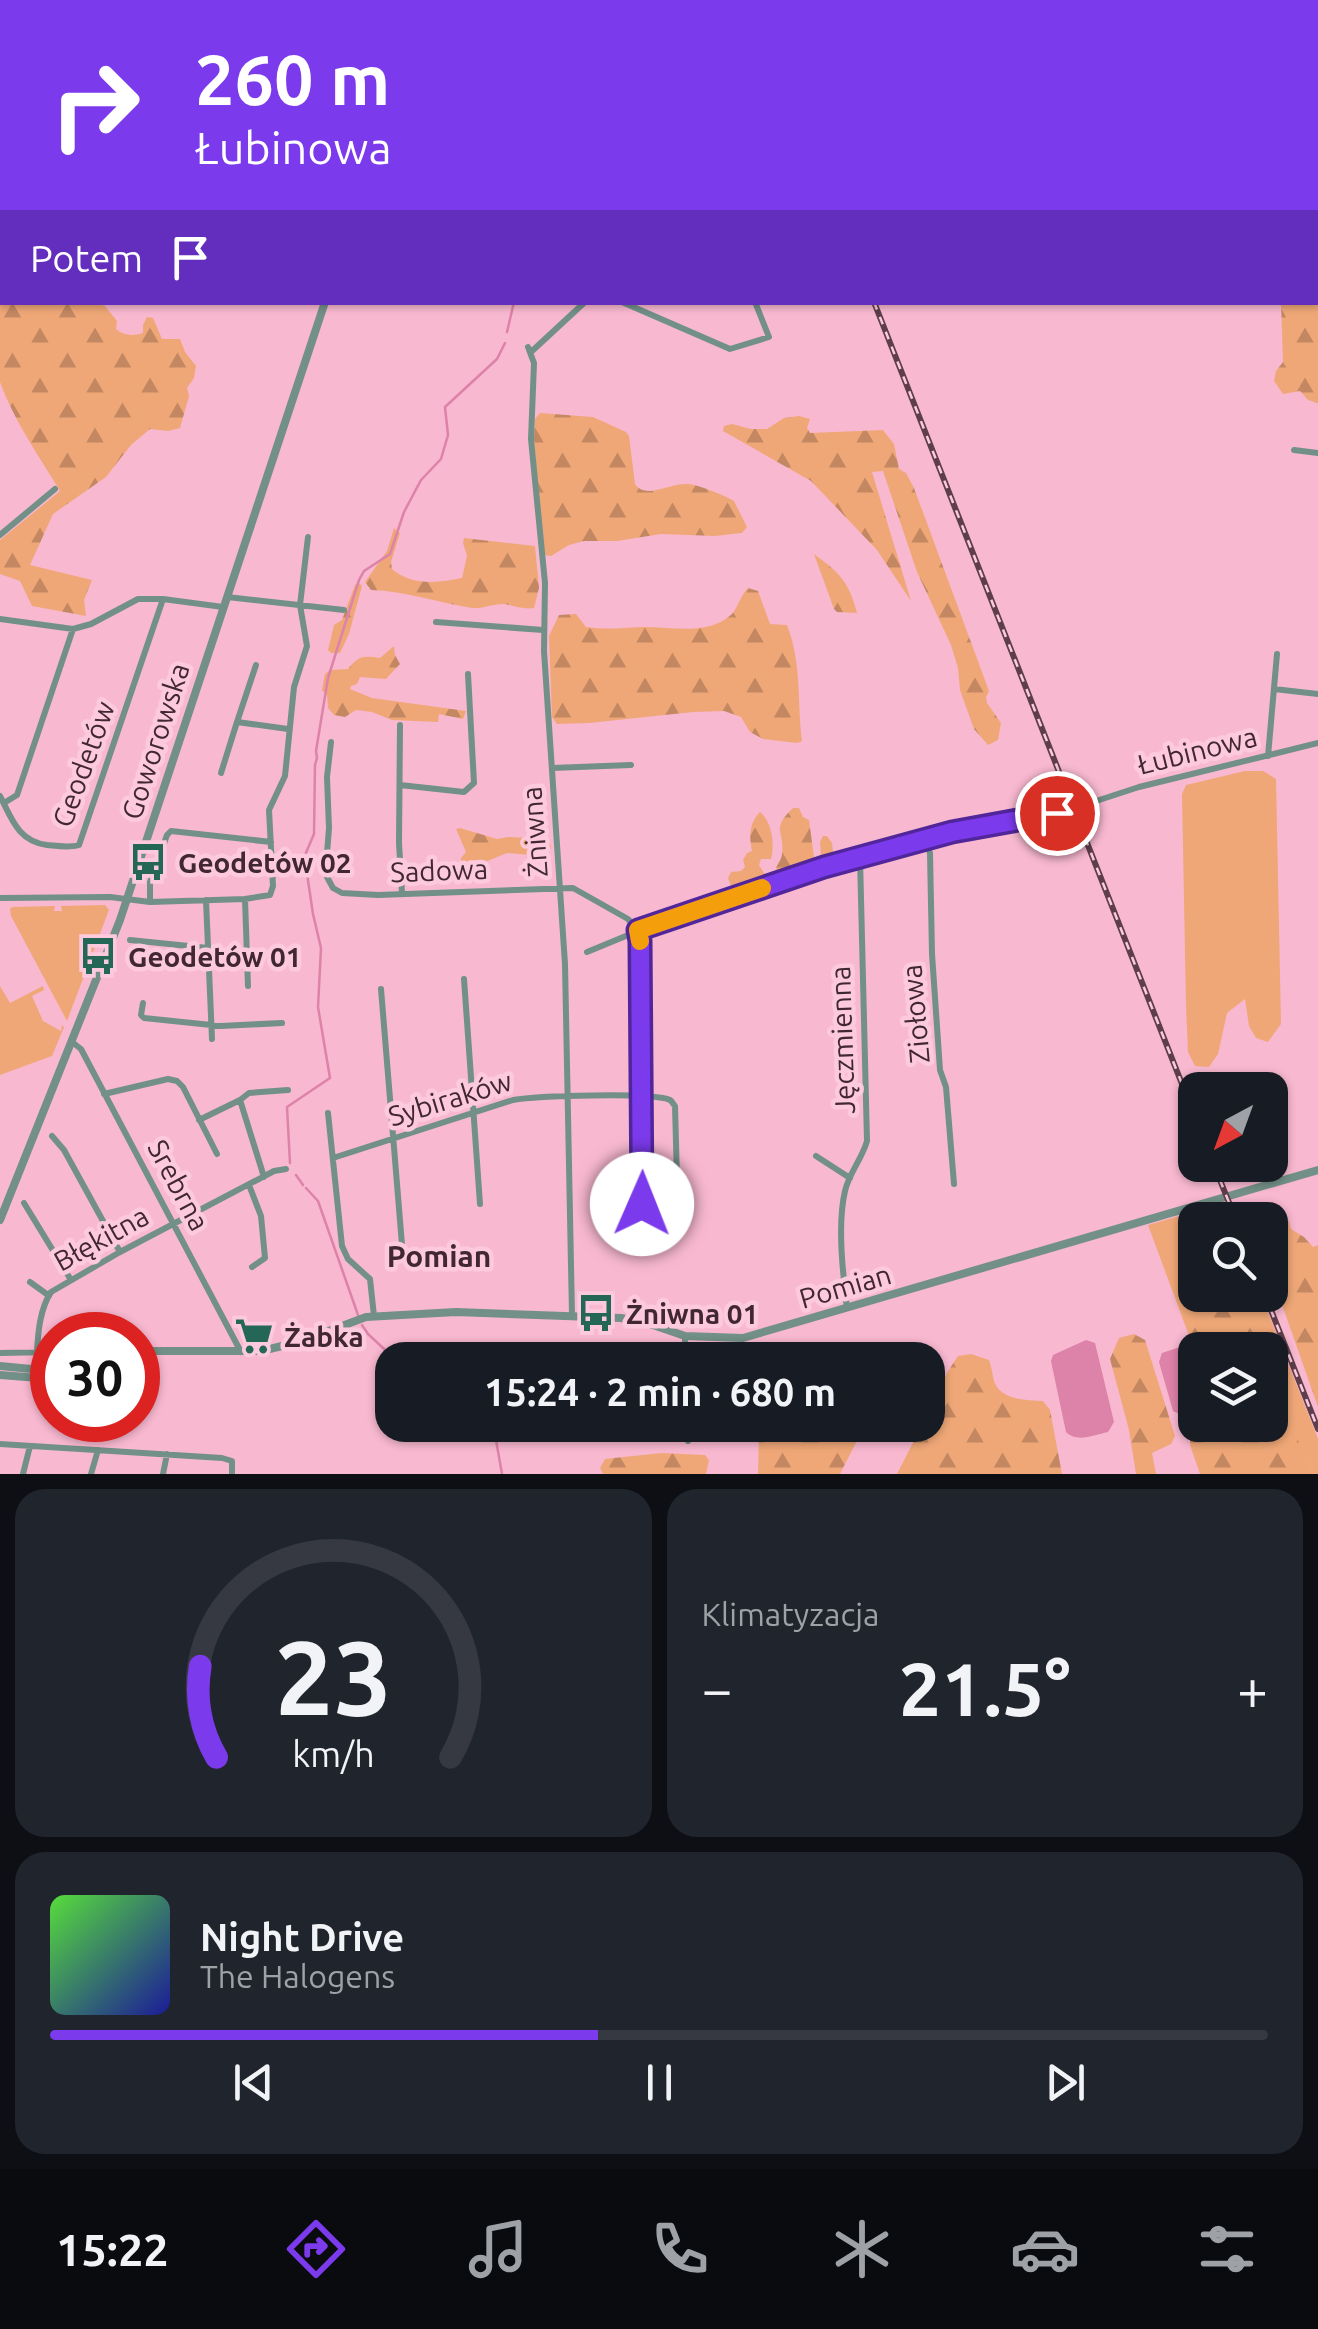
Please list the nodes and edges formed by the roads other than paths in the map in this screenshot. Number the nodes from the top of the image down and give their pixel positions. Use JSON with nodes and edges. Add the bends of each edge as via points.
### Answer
{"nodes":[{"id":1,"x":321,"y":305,"type":"edge"},
{"id":2,"x":582,"y":305,"type":"edge"},
{"id":3,"x":629,"y":305,"type":"edge"},
{"id":4,"x":756,"y":305,"type":"edge"},
{"id":5,"x":1294,"y":450,"type":"dead end"},
{"id":6,"x":1318,"y":453,"type":"edge"},
{"id":7,"x":55,"y":489,"type":"dead end"},
{"id":8,"x":0,"y":535,"type":"edge"},
{"id":9,"x":308,"y":537,"type":"dead end"},
{"id":10,"x":226,"y":597,"type":"junction"},
{"id":11,"x":162,"y":599,"type":"junction"},
{"id":12,"x":300,"y":605,"type":"junction"},
{"id":13,"x":223,"y":607,"type":"junction"},
{"id":14,"x":344,"y":610,"type":"dead end"},
{"id":15,"x":0,"y":618,"type":"edge"},
{"id":16,"x":436,"y":622,"type":"dead end"},
{"id":17,"x":73,"y":628,"type":"junction"},
{"id":18,"x":543,"y":630,"type":"junction"},
{"id":19,"x":1278,"y":654,"type":"dead end"},
{"id":20,"x":256,"y":665,"type":"dead end"},
{"id":21,"x":468,"y":674,"type":"dead end"},
{"id":22,"x":1274,"y":690,"type":"junction"},
{"id":23,"x":1318,"y":694,"type":"edge"},
{"id":24,"x":237,"y":722,"type":"junction"},
{"id":25,"x":400,"y":724,"type":"dead end"},
{"id":26,"x":288,"y":729,"type":"junction"},
{"id":27,"x":330,"y":742,"type":"dead end"},
{"id":28,"x":1318,"y":743,"type":"edge"},
{"id":29,"x":1268,"y":756,"type":"junction"},
{"id":30,"x":631,"y":764,"type":"dead end"},
{"id":31,"x":552,"y":768,"type":"junction"},
{"id":32,"x":221,"y":773,"type":"dead end"},
{"id":33,"x":400,"y":784,"type":"junction"},
{"id":34,"x":2,"y":799,"type":"edge"},
{"id":35,"x":1087,"y":804,"type":"dead end"},
{"id":36,"x":1057,"y":813,"type":"dead end"},
{"id":37,"x":925,"y":840,"type":"junction"},
{"id":38,"x":270,"y":842,"type":"junction"},
{"id":39,"x":860,"y":858,"type":"junction"},
{"id":40,"x":560,"y":888,"type":"junction"},
{"id":41,"x":402,"y":893,"type":"junction"},
{"id":42,"x":0,"y":898,"type":"edge"},
{"id":43,"x":244,"y":899,"type":"junction"},
{"id":44,"x":126,"y":900,"type":"junction"},
{"id":45,"x":206,"y":900,"type":"junction"},
{"id":46,"x":150,"y":902,"type":"junction"},
{"id":47,"x":638,"y":930,"type":"junction"},
{"id":48,"x":130,"y":940,"type":"dead end"},
{"id":49,"x":208,"y":948,"type":"junction"},
{"id":50,"x":587,"y":952,"type":"dead end"},
{"id":51,"x":464,"y":979,"type":"dead end"},
{"id":52,"x":248,"y":986,"type":"dead end"},
{"id":53,"x":381,"y":989,"type":"dead end"},
{"id":54,"x":143,"y":1003,"type":"dead end"},
{"id":55,"x":282,"y":1022,"type":"dead end"},
{"id":56,"x":211,"y":1025,"type":"junction"},
{"id":57,"x":212,"y":1039,"type":"dead end"},
{"id":58,"x":72,"y":1042,"type":"junction"},
{"id":59,"x":288,"y":1090,"type":"dead end"},
{"id":60,"x":104,"y":1094,"type":"junction"},
{"id":61,"x":642,"y":1096,"type":"junction"},
{"id":62,"x":568,"y":1098,"type":"junction"},
{"id":63,"x":240,"y":1100,"type":"junction"},
{"id":64,"x":328,"y":1113,"type":"dead end"},
{"id":65,"x":472,"y":1114,"type":"junction"},
{"id":66,"x":199,"y":1120,"type":"junction"},
{"id":67,"x":52,"y":1136,"type":"dead end"},
{"id":68,"x":393,"y":1138,"type":"junction"},
{"id":69,"x":217,"y":1154,"type":"dead end"},
{"id":70,"x":816,"y":1156,"type":"dead end"},
{"id":71,"x":333,"y":1158,"type":"junction"},
{"id":72,"x":286,"y":1170,"type":"dead end"},
{"id":73,"x":1318,"y":1170,"type":"edge"},
{"id":74,"x":264,"y":1177,"type":"junction"},
{"id":75,"x":850,"y":1178,"type":"junction"},
{"id":76,"x":250,"y":1184,"type":"junction"},
{"id":77,"x":954,"y":1184,"type":"dead end"},
{"id":78,"x":3,"y":1202,"type":"edge"},
{"id":79,"x":24,"y":1203,"type":"dead end"},
{"id":80,"x":480,"y":1204,"type":"dead end"},
{"id":81,"x":642,"y":1204,"type":"dead end"},
{"id":82,"x":678,"y":1214,"type":"dead end"},
{"id":83,"x":0,"y":1220,"type":"edge"},
{"id":84,"x":174,"y":1224,"type":"junction"},
{"id":85,"x":120,"y":1252,"type":"junction"},
{"id":86,"x":404,"y":1257,"type":"dead end"},
{"id":87,"x":252,"y":1267,"type":"dead end"},
{"id":88,"x":71,"y":1280,"type":"junction"},
{"id":89,"x":30,"y":1282,"type":"dead end"},
{"id":90,"x":48,"y":1295,"type":"junction"},
{"id":91,"x":846,"y":1308,"type":"junction"},
{"id":92,"x":43,"y":1312,"type":"edge"},
{"id":93,"x":572,"y":1315,"type":"junction"},
{"id":94,"x":374,"y":1316,"type":"junction"},
{"id":95,"x":685,"y":1336,"type":"junction"},
{"id":96,"x":685,"y":1342,"type":"edge"},
{"id":97,"x":160,"y":1351,"type":"edge"},
{"id":98,"x":30,"y":1352,"type":"edge"},
{"id":99,"x":0,"y":1353,"type":"edge"},
{"id":100,"x":242,"y":1353,"type":"junction"},
{"id":101,"x":0,"y":1366,"type":"edge"},
{"id":102,"x":30,"y":1369,"type":"edge"},
{"id":103,"x":0,"y":1375,"type":"edge"},
{"id":104,"x":30,"y":1377,"type":"edge"},
{"id":105,"x":0,"y":1444,"type":"edge"},
{"id":106,"x":30,"y":1446,"type":"junction"},
{"id":107,"x":98,"y":1450,"type":"junction"},
{"id":108,"x":168,"y":1454,"type":"junction"},
{"id":109,"x":23,"y":1474,"type":"edge"},
{"id":110,"x":91,"y":1474,"type":"edge"},
{"id":111,"x":163,"y":1474,"type":"edge"},
{"id":112,"x":232,"y":1474,"type":"edge"}],
"edges":[{"from":1,"to":10,"type":"street","name":"Goworowska"},
{"from":2,"to":18,"type":"street","name":"Żniwna","via":[[530,350]]},
{"from":3,"to":4,"type":"street","via":[[730,349],[769,337]]},
{"from":5,"to":6,"type":"street"},
{"from":7,"to":8,"type":"street"},
{"from":9,"to":12,"type":"street"},
{"from":10,"to":12,"type":"street"},
{"from":10,"to":13,"type":"street","name":"Goworowska"},
{"from":11,"to":13,"type":"street"},
{"from":11,"to":17,"type":"street","via":[[129,602]]},
{"from":11,"to":34,"type":"street","name":"Geodetów","via":[[79,845],[30,840],[19,833]]},
{"from":12,"to":14,"type":"street"},
{"from":12,"to":26,"type":"street","via":[[306,646]]},
{"from":13,"to":44,"type":"street","name":"Goworowska"},
{"from":15,"to":17,"type":"street"},
{"from":16,"to":18,"type":"street"},
{"from":17,"to":34,"type":"street","via":[[17,795]]},
{"from":18,"to":31,"type":"street","name":"Żniwna"},
{"from":19,"to":22,"type":"street"},
{"from":20,"to":24,"type":"street"},
{"from":21,"to":33,"type":"street","via":[[474,783],[464,792]]},
{"from":22,"to":23,"type":"street"},
{"from":22,"to":29,"type":"street"},
{"from":24,"to":26,"type":"street"},
{"from":24,"to":32,"type":"street"},
{"from":25,"to":33,"type":"street"},
{"from":26,"to":38,"type":"street","via":[[284,776],[270,806]]},
{"from":27,"to":41,"type":"street","name":"Sadowa","via":[[327,877],[342,893]]},
{"from":28,"to":29,"type":"street","name":"Łubinowa"},
{"from":29,"to":35,"type":"street","name":"Łubinowa"},
{"from":30,"to":31,"type":"street"},
{"from":31,"to":40,"type":"street","name":"Żniwna"},
{"from":33,"to":41,"type":"street"},
{"from":36,"to":37,"type":"street"},
{"from":37,"to":39,"type":"street"},
{"from":37,"to":77,"type":"street","name":"Ziołowa"},
{"from":38,"to":43,"type":"street","via":[[272,893]]},
{"from":38,"to":46,"type":"street","via":[[168,832]]},
{"from":39,"to":47,"type":"street"},
{"from":39,"to":75,"type":"street","name":"Jęczmienna","via":[[867,1141]]},
{"from":40,"to":41,"type":"street","name":"Sadowa"},
{"from":40,"to":47,"type":"street","via":[[577,890]]},
{"from":40,"to":62,"type":"street","name":"Żniwna"},
{"from":42,"to":44,"type":"street"},
{"from":43,"to":45,"type":"street"},
{"from":43,"to":52,"type":"street"},
{"from":44,"to":46,"type":"street"},
{"from":44,"to":58,"type":"street","name":"Goworowska"},
{"from":45,"to":46,"type":"street"},
{"from":45,"to":49,"type":"street"},
{"from":47,"to":50,"type":"street"},
{"from":47,"to":61,"type":"street"},
{"from":48,"to":49,"type":"street"},
{"from":49,"to":56,"type":"street"},
{"from":51,"to":65,"type":"street"},
{"from":53,"to":68,"type":"street"},
{"from":54,"to":56,"type":"street","via":[[144,1018]]},
{"from":55,"to":56,"type":"street"},
{"from":56,"to":57,"type":"street"},
{"from":58,"to":60,"type":"street","name":"Srebrna"},
{"from":58,"to":78,"type":"street","name":"Goworowska"},
{"from":59,"to":63,"type":"street"},
{"from":60,"to":66,"type":"street","via":[[177,1080]]},
{"from":60,"to":84,"type":"street","name":"Srebrna"},
{"from":61,"to":62,"type":"street","name":"Sybiraków"},
{"from":61,"to":81,"type":"street"},
{"from":61,"to":82,"type":"street","via":[[675,1106]]},
{"from":62,"to":65,"type":"street","name":"Sybiraków","via":[[524,1098]]},
{"from":62,"to":93,"type":"street","name":"Żniwna"},
{"from":63,"to":66,"type":"street"},
{"from":63,"to":74,"type":"street"},
{"from":64,"to":71,"type":"street"},
{"from":65,"to":68,"type":"street","name":"Sybiraków"},
{"from":65,"to":80,"type":"street"},
{"from":66,"to":69,"type":"street"},
{"from":67,"to":85,"type":"street"},
{"from":68,"to":71,"type":"street","name":"Sybiraków"},
{"from":68,"to":86,"type":"street"},
{"from":70,"to":75,"type":"street"},
{"from":71,"to":94,"type":"street","via":[[342,1246],[370,1279]]},
{"from":72,"to":74,"type":"street","name":"Błękitna"},
{"from":73,"to":91,"type":"street","name":"Pomian"},
{"from":74,"to":76,"type":"street","name":"Błękitna"},
{"from":75,"to":91,"type":"street","name":"Jęczmienna","via":[[842,1224]]},
{"from":76,"to":84,"type":"street","name":"Błękitna"},
{"from":76,"to":87,"type":"street","via":[[265,1258]]},
{"from":78,"to":83,"type":"street","name":"Goworowska"},
{"from":79,"to":88,"type":"street"},
{"from":84,"to":85,"type":"street","name":"Błękitna"},
{"from":84,"to":100,"type":"street","name":"Srebrna"},
{"from":85,"to":88,"type":"street","name":"Błękitna"},
{"from":88,"to":90,"type":"street","name":"Błękitna"},
{"from":89,"to":90,"type":"street","name":"Błękitna"},
{"from":90,"to":92,"type":"street","name":"Błękitna"},
{"from":91,"to":95,"type":"street","name":"Pomian","via":[[753,1336]]},
{"from":93,"to":94,"type":"street","name":"Pomian"},
{"from":93,"to":95,"type":"street","name":"Pomian","via":[[632,1320]]},
{"from":94,"to":100,"type":"street","name":"Pomian","via":[[286,1346]]},
{"from":95,"to":96,"type":"street"},
{"from":97,"to":100,"type":"street","name":"Pomian"},
{"from":98,"to":99,"type":"street"},
{"from":101,"to":102,"type":"street"},
{"from":103,"to":104,"type":"street"},
{"from":105,"to":106,"type":"street"},
{"from":106,"to":107,"type":"street"},
{"from":106,"to":109,"type":"street"},
{"from":107,"to":108,"type":"street"},
{"from":107,"to":110,"type":"street"},
{"from":108,"to":111,"type":"street"},
{"from":108,"to":112,"type":"street","via":[[232,1461]]}]}
